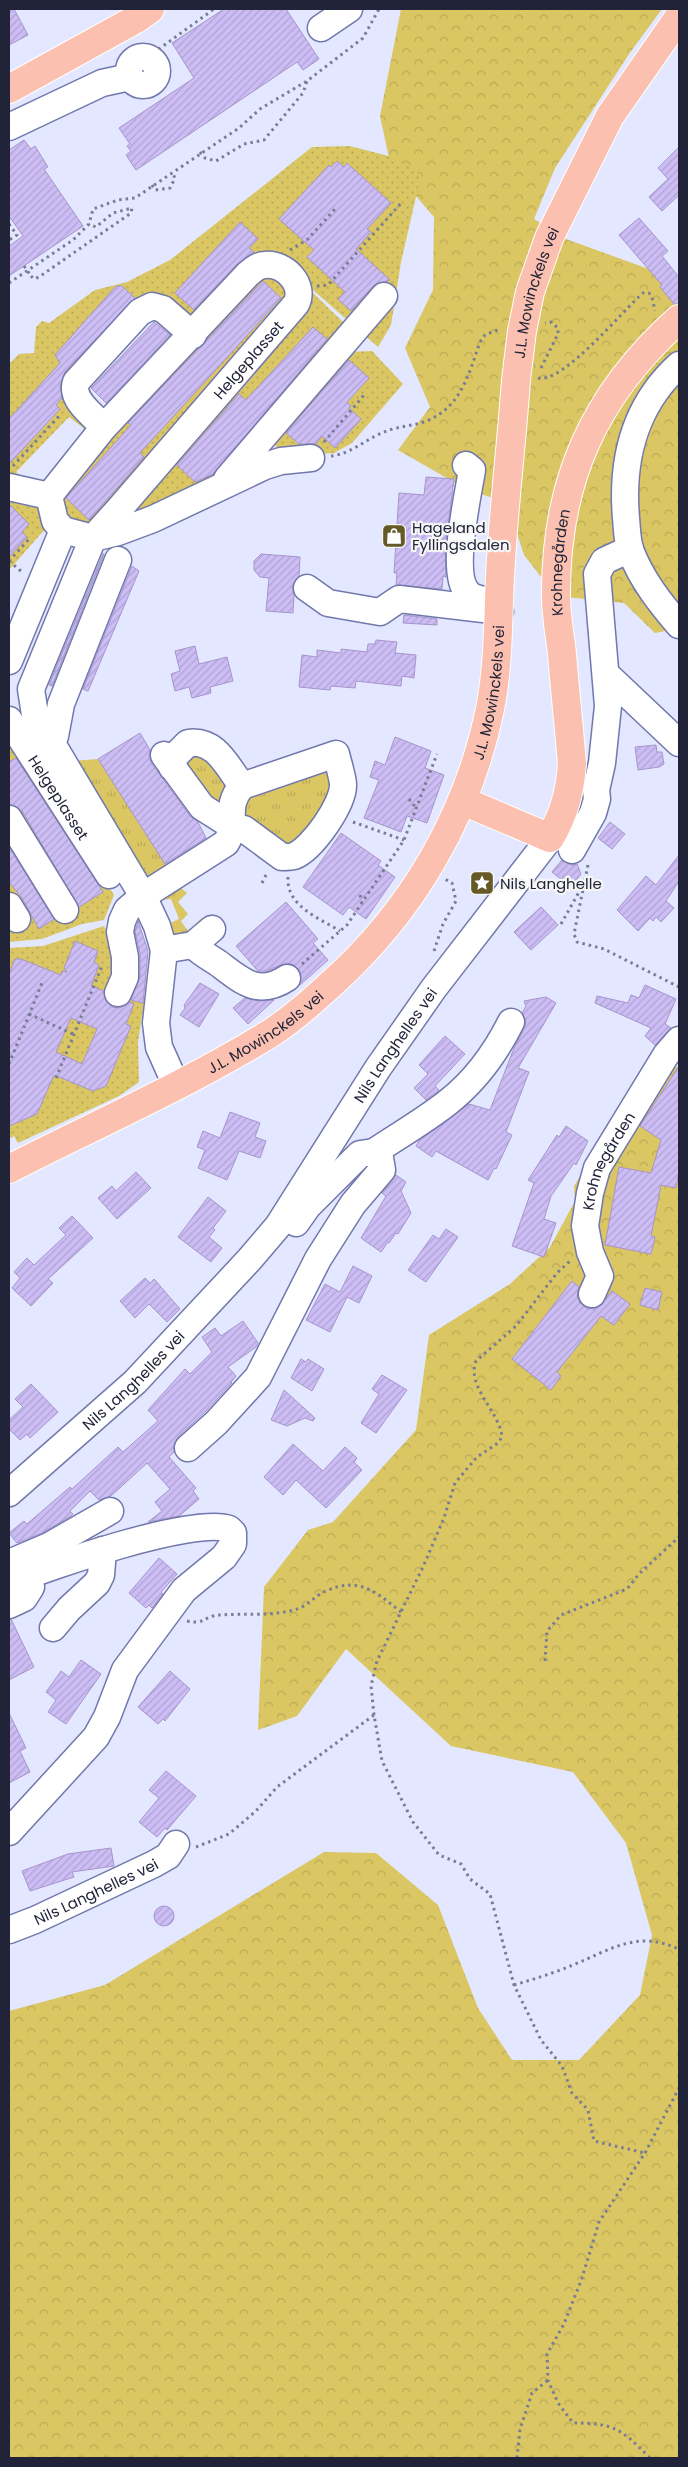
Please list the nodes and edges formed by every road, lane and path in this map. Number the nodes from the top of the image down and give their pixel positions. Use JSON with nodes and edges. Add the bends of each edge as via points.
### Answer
{"nodes":[{"id":1,"x":150,"y":9,"type":"edge"},
{"id":2,"x":214,"y":9,"type":"edge"},
{"id":3,"x":349,"y":9,"type":"edge"},
{"id":4,"x":379,"y":9,"type":"edge"},
{"id":5,"x":679,"y":17,"type":"edge"},
{"id":6,"x":321,"y":28,"type":"dead end"},
{"id":7,"x":148,"y":57,"type":"joint"},
{"id":8,"x":307,"y":81,"type":"junction"},
{"id":9,"x":9,"y":89,"type":"edge"},
{"id":10,"x":9,"y":127,"type":"edge"},
{"id":11,"x":200,"y":152,"type":"junction"},
{"id":12,"x":172,"y":172,"type":"junction"},
{"id":13,"x":152,"y":185,"type":"junction"},
{"id":14,"x":403,"y":200,"type":"dead end"},
{"id":15,"x":336,"y":209,"type":"dead end"},
{"id":16,"x":9,"y":224,"type":"edge"},
{"id":17,"x":89,"y":224,"type":"junction"},
{"id":18,"x":9,"y":240,"type":"edge"},
{"id":19,"x":266,"y":264,"type":"junction"},
{"id":20,"x":24,"y":266,"type":"dead end"},
{"id":21,"x":9,"y":283,"type":"edge"},
{"id":22,"x":300,"y":289,"type":"junction"},
{"id":23,"x":384,"y":296,"type":"dead end"},
{"id":24,"x":668,"y":318,"type":"edge"},
{"id":25,"x":505,"y":327,"type":"dead end"},
{"id":26,"x":192,"y":335,"type":"junction"},
{"id":27,"x":679,"y":365,"type":"edge"},
{"id":28,"x":534,"y":378,"type":"dead end"},
{"id":29,"x":365,"y":394,"type":"dead end"},
{"id":30,"x":61,"y":414,"type":"dead end"},
{"id":31,"x":104,"y":428,"type":"junction"},
{"id":32,"x":311,"y":458,"type":"junction"},
{"id":33,"x":466,"y":465,"type":"dead end"},
{"id":34,"x":9,"y":470,"type":"edge"},
{"id":35,"x":222,"y":485,"type":"junction"},
{"id":36,"x":9,"y":487,"type":"edge"},
{"id":37,"x":49,"y":496,"type":"junction"},
{"id":38,"x":63,"y":530,"type":"junction"},
{"id":39,"x":31,"y":537,"type":"dead end"},
{"id":40,"x":93,"y":538,"type":"junction"},
{"id":41,"x":630,"y":549,"type":"junction"},
{"id":42,"x":118,"y":560,"type":"dead end"},
{"id":43,"x":9,"y":562,"type":"edge"},
{"id":44,"x":307,"y":588,"type":"dead end"},
{"id":45,"x":499,"y":606,"type":"junction"},
{"id":46,"x":679,"y":625,"type":"edge"},
{"id":47,"x":9,"y":661,"type":"edge"},
{"id":48,"x":606,"y":674,"type":"junction"},
{"id":49,"x":9,"y":720,"type":"edge"},
{"id":50,"x":51,"y":744,"type":"junction"},
{"id":51,"x":679,"y":744,"type":"edge"},
{"id":52,"x":437,"y":754,"type":"dead end"},
{"id":53,"x":242,"y":786,"type":"junction"},
{"id":54,"x":409,"y":799,"type":"dead end"},
{"id":55,"x":417,"y":809,"type":"junction"},
{"id":56,"x":459,"y":809,"type":"junction"},
{"id":57,"x":334,"y":813,"type":"junction"},
{"id":58,"x":9,"y":819,"type":"edge"},
{"id":59,"x":232,"y":826,"type":"junction"},
{"id":60,"x":404,"y":840,"type":"junction"},
{"id":61,"x":554,"y":847,"type":"junction"},
{"id":62,"x":270,"y":869,"type":"dead end"},
{"id":63,"x":288,"y":872,"type":"dead end"},
{"id":64,"x":109,"y":874,"type":"dead end"},
{"id":65,"x":444,"y":879,"type":"dead end"},
{"id":66,"x":262,"y":883,"type":"dead end"},
{"id":67,"x":360,"y":895,"type":"dead end"},
{"id":68,"x":143,"y":896,"type":"junction"},
{"id":69,"x":362,"y":902,"type":"junction"},
{"id":70,"x":65,"y":910,"type":"dead end"},
{"id":71,"x":561,"y":924,"type":"dead end"},
{"id":72,"x":340,"y":931,"type":"junction"},
{"id":73,"x":203,"y":937,"type":"junction"},
{"id":74,"x":164,"y":950,"type":"junction"},
{"id":75,"x":105,"y":958,"type":"dead end"},
{"id":76,"x":435,"y":958,"type":"dead end"},
{"id":77,"x":250,"y":962,"type":"dead end"},
{"id":78,"x":287,"y":978,"type":"joint"},
{"id":79,"x":42,"y":982,"type":"dead end"},
{"id":80,"x":679,"y":987,"type":"edge"},
{"id":81,"x":118,"y":993,"type":"dead end"},
{"id":82,"x":30,"y":1014,"type":"junction"},
{"id":83,"x":511,"y":1022,"type":"dead end"},
{"id":84,"x":73,"y":1034,"type":"junction"},
{"id":85,"x":679,"y":1040,"type":"edge"},
{"id":86,"x":9,"y":1064,"type":"edge"},
{"id":87,"x":56,"y":1078,"type":"dead end"},
{"id":88,"x":176,"y":1084,"type":"junction"},
{"id":89,"x":374,"y":1152,"type":"junction"},
{"id":90,"x":9,"y":1168,"type":"edge"},
{"id":91,"x":590,"y":1252,"type":"junction"},
{"id":92,"x":249,"y":1260,"type":"junction"},
{"id":93,"x":592,"y":1294,"type":"dead end"},
{"id":94,"x":188,"y":1448,"type":"dead end"},
{"id":95,"x":9,"y":1493,"type":"edge"},
{"id":96,"x":110,"y":1511,"type":"dead end"},
{"id":97,"x":679,"y":1536,"type":"edge"},
{"id":98,"x":103,"y":1550,"type":"junction"},
{"id":99,"x":15,"y":1574,"type":"edge"},
{"id":100,"x":9,"y":1605,"type":"edge"},
{"id":101,"x":401,"y":1612,"type":"junction"},
{"id":102,"x":163,"y":1616,"type":"junction"},
{"id":103,"x":53,"y":1628,"type":"dead end"},
{"id":104,"x":545,"y":1661,"type":"dead end"},
{"id":105,"x":374,"y":1715,"type":"junction"},
{"id":106,"x":9,"y":1832,"type":"edge"},
{"id":107,"x":172,"y":1850,"type":"joint"},
{"id":108,"x":9,"y":1930,"type":"edge"},
{"id":109,"x":679,"y":1949,"type":"edge"},
{"id":110,"x":514,"y":1985,"type":"junction"},
{"id":111,"x":679,"y":2088,"type":"edge"},
{"id":112,"x":645,"y":2153,"type":"junction"},
{"id":113,"x":548,"y":2380,"type":"junction"},
{"id":114,"x":517,"y":2458,"type":"edge"},
{"id":115,"x":650,"y":2458,"type":"edge"}],
"edges":[{"from":1,"to":9,"type":"main road"},
{"from":2,"to":7,"type":"path"},
{"from":3,"to":6,"type":"street"},
{"from":4,"to":8,"type":"path","via":[[363,38]]},
{"from":5,"to":45,"type":"main road","name":"J.L. Mowinckels vei","via":[[610,116],[549,238],[530,292],[516,380]]},
{"from":7,"to":10,"type":"street","via":[[134,60],[129,68],[130,77],[102,83]]},
{"from":8,"to":11,"type":"path","via":[[260,108],[239,128]]},
{"from":8,"to":11,"type":"path","via":[[303,94],[264,140],[244,144],[216,162]]},
{"from":11,"to":12,"type":"path"},
{"from":12,"to":13,"type":"path"},
{"from":12,"to":13,"type":"path","via":[[175,178],[170,188],[155,190]]},
{"from":13,"to":17,"type":"path","via":[[135,198],[92,208]]},
{"from":14,"to":22,"type":"path","via":[[328,285]]},
{"from":15,"to":19,"type":"path","via":[[308,239]]},
{"from":16,"to":18,"type":"path","via":[[17,235]]},
{"from":17,"to":20,"type":"path","bridge":true,"via":[[96,227],[113,213],[132,208],[131,213],[39,277],[34,279]]},
{"from":17,"to":21,"type":"path","via":[[72,240]]},
{"from":19,"to":22,"type":"street","via":[[289,274]]},
{"from":19,"to":26,"type":"street","via":[[257,266],[248,274]]},
{"from":22,"to":40,"type":"street","name":"Helgeplasset","via":[[300,296],[286,315]]},
{"from":23,"to":35,"type":"street"},
{"from":24,"to":28,"type":"path","via":[[649,293],[643,293],[603,335],[557,374]]},
{"from":24,"to":61,"type":"main road","name":"Krohnegården","via":[[613,391],[586,439],[563,505],[556,598],[572,764],[570,790]]},
{"from":25,"to":32,"type":"path","via":[[485,335],[464,388],[455,402],[443,411],[429,420],[384,432],[338,455]]},
{"from":26,"to":31,"type":"street"},
{"from":26,"to":31,"type":"street","via":[[163,309],[152,306],[140,312],[76,382],[74,389],[78,400]]},
{"from":27,"to":41,"type":"street","via":[[646,405],[626,461],[624,494]]},
{"from":29,"to":32,"type":"path"},
{"from":30,"to":34,"type":"path"},
{"from":31,"to":37,"type":"street"},
{"from":32,"to":35,"type":"street","via":[[273,464]]},
{"from":33,"to":45,"type":"street","via":[[472,470],[460,551],[461,577],[468,594]]},
{"from":35,"to":40,"type":"street","via":[[129,529]]},
{"from":36,"to":37,"type":"street"},
{"from":37,"to":38,"type":"street","via":[[55,521]]},
{"from":38,"to":40,"type":"street"},
{"from":38,"to":47,"type":"street"},
{"from":39,"to":43,"type":"path"},
{"from":40,"to":50,"type":"street","name":"Helgeplasset","via":[[31,689],[35,715]]},
{"from":41,"to":46,"type":"street","via":[[648,585]]},
{"from":41,"to":48,"type":"street","via":[[604,561],[597,574]]},
{"from":42,"to":50,"type":"street","name":"Helgeplasset","via":[[62,704],[56,736]]},
{"from":44,"to":45,"type":"street","name":"J.L. Mowinckels vei","via":[[328,603],[380,612],[399,599]]},
{"from":45,"to":56,"type":"main road","name":"J.L. Mowinckels vei","via":[[491,707],[473,775]]},
{"from":48,"to":51,"type":"street"},
{"from":48,"to":61,"type":"street","via":[[608,706],[597,800],[593,813]]},
{"from":49,"to":64,"type":"street","name":"Helgeplasset"},
{"from":50,"to":68,"type":"street","name":"Helgeplasset"},
{"from":52,"to":55,"type":"path"},
{"from":53,"to":57,"type":"street","via":[[336,754],[343,785]]},
{"from":53,"to":59,"type":"street","via":[[234,795],[230,808]]},
{"from":53,"to":59,"type":"street","via":[[207,744],[188,743],[168,761],[202,807]]},
{"from":54,"to":55,"type":"path"},
{"from":55,"to":60,"type":"path"},
{"from":56,"to":61,"type":"main road"},
{"from":56,"to":88,"type":"main road","name":"J.L. Mowinckels vei","via":[[436,856],[397,915],[359,960],[268,1035]]},
{"from":57,"to":59,"type":"street","via":[[305,849],[294,856],[282,857],[244,829]]},
{"from":57,"to":60,"type":"path"},
{"from":58,"to":70,"type":"street"},
{"from":59,"to":68,"type":"street","via":[[226,843]]},
{"from":60,"to":69,"type":"path"},
{"from":61,"to":92,"type":"street","name":"Nils Langhelles vei","via":[[434,988],[378,1068],[278,1226]]},
{"from":62,"to":66,"type":"path"},
{"from":63,"to":72,"type":"path","via":[[288,884],[298,904]]},
{"from":65,"to":76,"type":"path","via":[[452,883],[456,901],[434,951]]},
{"from":67,"to":69,"type":"path"},
{"from":68,"to":74,"type":"street","name":"Helgeplasset"},
{"from":68,"to":81,"type":"street","via":[[131,905],[122,920],[120,932],[125,977]]},
{"from":69,"to":72,"type":"path"},
{"from":71,"to":80,"type":"path","via":[[585,882],[574,934],[577,942],[604,949]]},
{"from":72,"to":78,"type":"path"},
{"from":73,"to":74,"type":"street"},
{"from":73,"to":77,"type":"street","via":[[234,963],[244,965]]},
{"from":73,"to":78,"type":"street","via":[[204,956],[254,986],[272,987]]},
{"from":74,"to":88,"type":"street","name":"Helgeplasset","via":[[156,1023],[159,1047]]},
{"from":75,"to":84,"type":"path"},
{"from":79,"to":82,"type":"path"},
{"from":82,"to":84,"type":"path"},
{"from":82,"to":86,"type":"path"},
{"from":83,"to":89,"type":"street","via":[[499,1045],[479,1071],[449,1102]]},
{"from":84,"to":87,"type":"path"},
{"from":85,"to":91,"type":"street","name":"Krohnegården","via":[[666,1055],[597,1168],[585,1226]]},
{"from":88,"to":90,"type":"main road","name":"J.L. Mowinckels vei"},
{"from":89,"to":92,"type":"street","via":[[360,1154],[308,1206],[274,1253]]},
{"from":89,"to":94,"type":"street","via":[[380,1158],[382,1170],[353,1204],[322,1251],[258,1377]]},
{"from":91,"to":93,"type":"street","name":"Krohnegården","via":[[600,1276]]},
{"from":91,"to":101,"type":"path","via":[[577,1255],[567,1263],[516,1326],[476,1361],[474,1374],[478,1386],[502,1437],[477,1457],[455,1484],[444,1518]]},
{"from":92,"to":95,"type":"street","name":"Nils Langhelles vei","via":[[135,1382]]},
{"from":96,"to":99,"type":"street","via":[[49,1546]]},
{"from":97,"to":104,"type":"path","via":[[627,1588],[561,1615],[547,1632]]},
{"from":98,"to":99,"type":"street"},
{"from":98,"to":102,"type":"street","via":[[216,1525],[233,1533],[234,1544],[224,1556],[184,1590]]},
{"from":98,"to":103,"type":"street","via":[[101,1575],[97,1583],[69,1608]]},
{"from":99,"to":100,"type":"street","via":[[31,1587],[30,1592]]},
{"from":101,"to":102,"type":"path","via":[[375,1591],[354,1584],[326,1591],[301,1608],[276,1613],[214,1616],[198,1624]]},
{"from":101,"to":105,"type":"path","via":[[378,1661],[371,1686]]},
{"from":102,"to":106,"type":"street","via":[[125,1670],[96,1737]]},
{"from":105,"to":107,"type":"path","via":[[277,1787],[229,1834]]},
{"from":105,"to":110,"type":"path","via":[[382,1761],[413,1822],[439,1855],[461,1864],[470,1879],[490,1894]]},
{"from":107,"to":108,"type":"street","name":"Nils Langhelles vei","via":[[108,1886]]},
{"from":109,"to":110,"type":"path","via":[[663,1942],[622,1943],[572,1966]]},
{"from":110,"to":112,"type":"path","via":[[541,2040],[562,2066],[572,2093],[588,2110],[594,2140]]},
{"from":111,"to":112,"type":"path"},
{"from":112,"to":113,"type":"path","via":[[599,2222],[564,2324],[547,2354]]},
{"from":113,"to":114,"type":"path","via":[[532,2393],[520,2429]]},
{"from":113,"to":115,"type":"path","via":[[558,2403],[573,2423],[598,2423],[625,2433]]}]}
